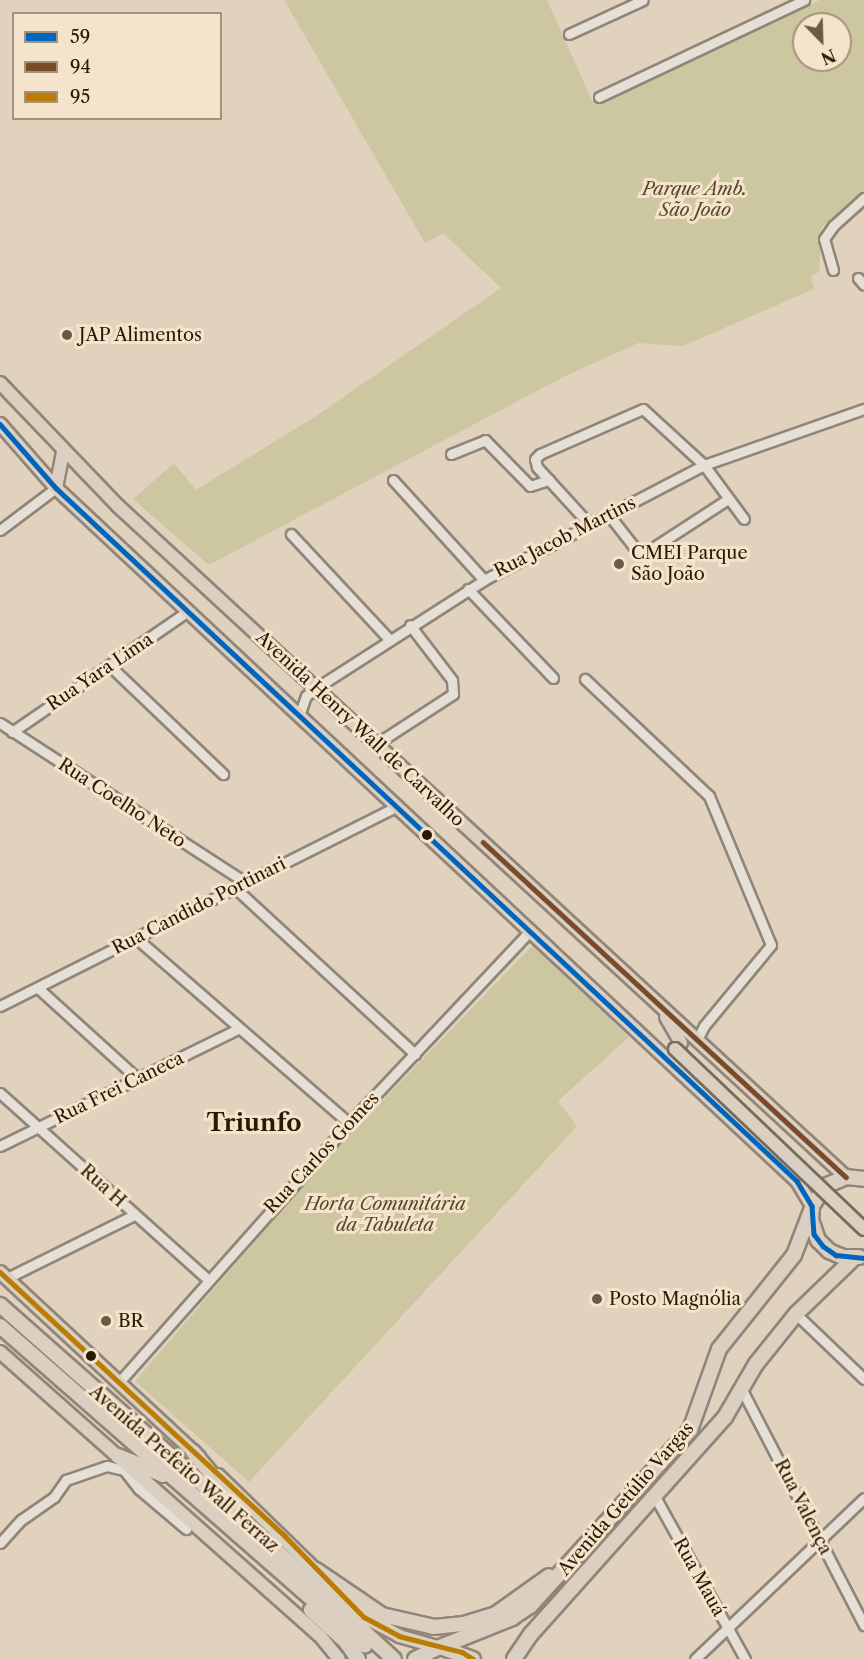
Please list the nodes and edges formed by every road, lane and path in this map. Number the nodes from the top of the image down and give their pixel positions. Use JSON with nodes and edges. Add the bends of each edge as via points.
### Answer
{"nodes":[{"id":1,"x":643,"y":0,"type":"edge"},
{"id":2,"x":804,"y":0,"type":"edge"},
{"id":3,"x":569,"y":34,"type":"dead end"},
{"id":4,"x":599,"y":97,"type":"dead end"},
{"id":5,"x":864,"y":198,"type":"edge"},
{"id":6,"x":833,"y":270,"type":"dead end"},
{"id":7,"x":0,"y":384,"type":"edge"},
{"id":8,"x":864,"y":409,"type":"edge"},
{"id":9,"x":0,"y":424,"type":"edge"},
{"id":10,"x":63,"y":451,"type":"junction"},
{"id":11,"x":451,"y":454,"type":"dead end"},
{"id":12,"x":704,"y":465,"type":"junction"},
{"id":13,"x":393,"y":480,"type":"dead end"},
{"id":14,"x":549,"y":480,"type":"junction"},
{"id":15,"x":56,"y":488,"type":"junction"},
{"id":16,"x":729,"y":499,"type":"junction"},
{"id":17,"x":609,"y":515,"type":"junction"},
{"id":18,"x":744,"y":519,"type":"dead end"},
{"id":19,"x":590,"y":524,"type":"junction"},
{"id":20,"x":0,"y":530,"type":"edge"},
{"id":21,"x":291,"y":534,"type":"dead end"},
{"id":22,"x":484,"y":580,"type":"junction"},
{"id":23,"x":468,"y":589,"type":"junction"},
{"id":24,"x":189,"y":612,"type":"junction"},
{"id":25,"x":410,"y":625,"type":"junction"},
{"id":26,"x":389,"y":639,"type":"junction"},
{"id":27,"x":109,"y":665,"type":"junction"},
{"id":28,"x":553,"y":678,"type":"dead end"},
{"id":29,"x":585,"y":679,"type":"dead end"},
{"id":30,"x":316,"y":688,"type":"junction"},
{"id":31,"x":299,"y":716,"type":"junction"},
{"id":32,"x":0,"y":723,"type":"edge"},
{"id":33,"x":12,"y":732,"type":"junction"},
{"id":34,"x":376,"y":744,"type":"junction"},
{"id":35,"x":223,"y":774,"type":"dead end"},
{"id":36,"x":397,"y":806,"type":"junction"},
{"id":37,"x":245,"y":882,"type":"junction"},
{"id":38,"x":235,"y":888,"type":"junction"},
{"id":39,"x":531,"y":930,"type":"junction"},
{"id":40,"x":136,"y":938,"type":"junction"},
{"id":41,"x":39,"y":988,"type":"junction"},
{"id":42,"x":660,"y":1005,"type":"junction"},
{"id":43,"x":0,"y":1006,"type":"edge"},
{"id":44,"x":238,"y":1029,"type":"junction"},
{"id":45,"x":638,"y":1031,"type":"junction"},
{"id":46,"x":697,"y":1040,"type":"junction"},
{"id":47,"x":678,"y":1046,"type":"junction"},
{"id":48,"x":416,"y":1054,"type":"junction"},
{"id":49,"x":138,"y":1079,"type":"junction"},
{"id":50,"x":0,"y":1093,"type":"edge"},
{"id":51,"x":349,"y":1123,"type":"junction"},
{"id":52,"x":39,"y":1127,"type":"junction"},
{"id":53,"x":0,"y":1146,"type":"edge"},
{"id":54,"x":864,"y":1169,"type":"edge"},
{"id":55,"x":854,"y":1177,"type":"edge"},
{"id":56,"x":812,"y":1207,"type":"junction"},
{"id":57,"x":134,"y":1215,"type":"junction"},
{"id":58,"x":864,"y":1218,"type":"edge"},
{"id":59,"x":864,"y":1229,"type":"edge"},
{"id":60,"x":857,"y":1257,"type":"edge"},
{"id":61,"x":3,"y":1275,"type":"edge"},
{"id":62,"x":207,"y":1279,"type":"junction"},
{"id":63,"x":0,"y":1305,"type":"edge"},
{"id":64,"x":796,"y":1314,"type":"junction"},
{"id":65,"x":0,"y":1326,"type":"edge"},
{"id":66,"x":0,"y":1352,"type":"edge"},
{"id":67,"x":864,"y":1379,"type":"edge"},
{"id":68,"x":120,"y":1381,"type":"junction"},
{"id":69,"x":742,"y":1390,"type":"junction"},
{"id":70,"x":193,"y":1452,"type":"junction"},
{"id":71,"x":124,"y":1464,"type":"junction"},
{"id":72,"x":174,"y":1480,"type":"junction"},
{"id":73,"x":654,"y":1495,"type":"junction"},
{"id":74,"x":864,"y":1498,"type":"edge"},
{"id":75,"x":186,"y":1528,"type":"dead end"},
{"id":76,"x":820,"y":1541,"type":"junction"},
{"id":77,"x":0,"y":1543,"type":"edge"},
{"id":78,"x":258,"y":1543,"type":"junction"},
{"id":79,"x":577,"y":1555,"type":"junction"},
{"id":80,"x":316,"y":1570,"type":"junction"},
{"id":81,"x":295,"y":1575,"type":"junction"},
{"id":82,"x":864,"y":1625,"type":"edge"},
{"id":83,"x":727,"y":1629,"type":"junction"},
{"id":84,"x":439,"y":1647,"type":"junction"},
{"id":85,"x":339,"y":1659,"type":"edge"},
{"id":86,"x":358,"y":1659,"type":"edge"},
{"id":87,"x":380,"y":1659,"type":"edge"},
{"id":88,"x":394,"y":1659,"type":"edge"},
{"id":89,"x":415,"y":1659,"type":"edge"},
{"id":90,"x":473,"y":1659,"type":"edge"},
{"id":91,"x":514,"y":1659,"type":"edge"},
{"id":92,"x":695,"y":1659,"type":"edge"},
{"id":93,"x":745,"y":1659,"type":"edge"}],
"edges":[{"from":1,"to":3,"type":"street"},
{"from":2,"to":4,"type":"street"},
{"from":5,"to":6,"type":"street","via":[[824,239]]},
{"from":7,"to":10,"type":"main road","name":"Avenida Henry Wall de Carvalho"},
{"from":8,"to":12,"type":"street","name":"Rua Jacob Martins"},
{"from":9,"to":15,"type":"main road","name":"Avenida Henry Wall de Carvalho"},
{"from":10,"to":15,"type":"main road"},
{"from":10,"to":30,"type":"main road","name":"Avenida Henry Wall de Carvalho"},
{"from":11,"to":14,"type":"street","via":[[474,441],[485,440],[530,486]]},
{"from":12,"to":14,"type":"street","via":[[643,409],[540,454],[535,459],[537,468]]},
{"from":12,"to":16,"type":"street"},
{"from":12,"to":17,"type":"street","name":"Rua Jacob Martins"},
{"from":13,"to":22,"type":"street"},
{"from":14,"to":19,"type":"street"},
{"from":15,"to":20,"type":"street"},
{"from":15,"to":24,"type":"main road","name":"Avenida Henry Wall de Carvalho"},
{"from":16,"to":17,"type":"street","via":[[645,553],[636,549]]},
{"from":16,"to":18,"type":"street"},
{"from":17,"to":19,"type":"street","name":"Rua Jacob Martins"},
{"from":19,"to":22,"type":"street","name":"Rua Jacob Martins"},
{"from":21,"to":26,"type":"street"},
{"from":22,"to":23,"type":"street","name":"Rua Jacob Martins"},
{"from":23,"to":25,"type":"street","name":"Rua Jacob Martins"},
{"from":23,"to":28,"type":"street"},
{"from":24,"to":27,"type":"street","name":"Rua Yara Lima"},
{"from":24,"to":31,"type":"main road","name":"Avenida Henry Wall de Carvalho"},
{"from":25,"to":26,"type":"street","name":"Rua Jacob Martins"},
{"from":25,"to":34,"type":"street","via":[[452,680],[453,694]]},
{"from":26,"to":30,"type":"street","name":"Rua Jacob Martins"},
{"from":27,"to":33,"type":"street","name":"Rua Yara Lima"},
{"from":27,"to":35,"type":"street"},
{"from":29,"to":46,"type":"street","via":[[705,791],[771,945],[704,1026]]},
{"from":30,"to":31,"type":"street","name":"Rua Jacob Martins","via":[[306,696]]},
{"from":30,"to":34,"type":"main road","name":"Avenida Henry Wall de Carvalho"},
{"from":31,"to":36,"type":"main road","name":"Avenida Henry Wall de Carvalho"},
{"from":32,"to":33,"type":"street","name":"Rua Coelho Neto"},
{"from":33,"to":37,"type":"street","name":"Rua Coelho Neto"},
{"from":34,"to":42,"type":"main road","name":"Avenida Henry Wall de Carvalho"},
{"from":36,"to":37,"type":"street","name":"Rua Candido Portinari"},
{"from":36,"to":39,"type":"main road","name":"Avenida Henry Wall de Carvalho"},
{"from":37,"to":38,"type":"street","name":"Rua Candido Portinari"},
{"from":38,"to":40,"type":"street","name":"Rua Candido Portinari"},
{"from":38,"to":48,"type":"street"},
{"from":39,"to":45,"type":"main road","name":"Avenida Henry Wall de Carvalho"},
{"from":39,"to":48,"type":"street","name":"Rua Carlos Gomes"},
{"from":40,"to":41,"type":"street","name":"Rua Candido Portinari"},
{"from":40,"to":44,"type":"street"},
{"from":41,"to":43,"type":"street","name":"Rua Candido Portinari"},
{"from":41,"to":49,"type":"street"},
{"from":42,"to":46,"type":"main road","name":"Avenida Henry Wall de Carvalho"},
{"from":42,"to":47,"type":"main road"},
{"from":44,"to":49,"type":"street","name":"Rua Frei Caneca"},
{"from":44,"to":51,"type":"street"},
{"from":45,"to":47,"type":"main road"},
{"from":45,"to":56,"type":"main road","name":"Avenida Henry Wall de Carvalho","via":[[797,1181]]},
{"from":46,"to":55,"type":"main road","name":"Avenida Henry Wall de Carvalho"},
{"from":47,"to":58,"type":"main road"},
{"from":47,"to":59,"type":"main road","bridge":true},
{"from":48,"to":51,"type":"street","name":"Rua Carlos Gomes"},
{"from":49,"to":52,"type":"street","name":"Rua Frei Caneca"},
{"from":50,"to":52,"type":"street","name":"Rua H"},
{"from":51,"to":62,"type":"street","name":"Rua Carlos Gomes"},
{"from":52,"to":53,"type":"street","name":"Rua Frei Caneca"},
{"from":52,"to":57,"type":"street","name":"Rua H"},
{"from":54,"to":55,"type":"highway","name":"Avenida Getúlio Vargas"},
{"from":55,"to":56,"type":"highway","name":"Avenida Getúlio Vargas","via":[[825,1186]]},
{"from":56,"to":60,"type":"highway","name":"Avenida Henry Wall de Carvalho","via":[[811,1220],[818,1240]]},
{"from":56,"to":79,"type":"highway","name":"Avenida Getúlio Vargas","via":[[794,1255],[719,1349],[690,1430]]},
{"from":57,"to":61,"type":"street"},
{"from":57,"to":62,"type":"street","name":"Rua H"},
{"from":60,"to":64,"type":"highway","name":"Avenida Getúlio Vargas"},
{"from":61,"to":68,"type":"main road","name":"Avenida Prefeito Wall Ferraz"},
{"from":62,"to":68,"type":"street","name":"Rua Carlos Gomes"},
{"from":63,"to":78,"type":"highway","name":"Avenida Prefeito Wall Ferraz"},
{"from":64,"to":67,"type":"street"},
{"from":64,"to":69,"type":"highway","name":"Avenida Getúlio Vargas","via":[[756,1364]]},
{"from":65,"to":72,"type":"highway","name":"Avenida Prefeito Wall Ferraz"},
{"from":66,"to":71,"type":"main road","name":"Avenida Prefeito Wall Ferraz"},
{"from":68,"to":70,"type":"main road","name":"Avenida Prefeito Wall Ferraz"},
{"from":69,"to":73,"type":"highway","name":"Avenida Getúlio Vargas","via":[[719,1424]]},
{"from":69,"to":76,"type":"street","name":"Rua Valença"},
{"from":70,"to":78,"type":"highway"},
{"from":70,"to":80,"type":"main road","name":"Avenida Prefeito Wall Ferraz"},
{"from":71,"to":72,"type":"highway"},
{"from":71,"to":75,"type":"street","via":[[139,1489]]},
{"from":71,"to":77,"type":"street","via":[[66,1480],[54,1497],[29,1513]]},
{"from":71,"to":85,"type":"main road","name":"Avenida Prefeito Wall Ferraz","via":[[321,1637]]},
{"from":72,"to":78,"type":"highway","name":"Avenida Prefeito Wall Ferraz"},
{"from":73,"to":83,"type":"street","name":"Rua Mauá"},
{"from":73,"to":91,"type":"highway","name":"Avenida Getúlio Vargas","via":[[531,1634]]},
{"from":74,"to":76,"type":"street"},
{"from":76,"to":82,"type":"street","name":"Rua Valença"},
{"from":76,"to":83,"type":"street"},
{"from":78,"to":81,"type":"highway","name":"Avenida Prefeito Wall Ferraz"},
{"from":78,"to":86,"type":"highway","via":[[277,1579]]},
{"from":79,"to":80,"type":"highway","via":[[495,1614],[442,1626],[416,1625],[382,1615]]},
{"from":79,"to":84,"type":"highway","name":"Avenida Getúlio Vargas","via":[[522,1612]]},
{"from":80,"to":84,"type":"main road","name":"Avenida Prefeito Wall Ferraz","via":[[364,1617],[399,1636]]},
{"from":81,"to":87,"type":"highway","name":"Avenida Prefeito Wall Ferraz"},
{"from":81,"to":88,"type":"highway","name":"Avenida Prefeito Wall Ferraz"},
{"from":83,"to":92,"type":"street"},
{"from":83,"to":93,"type":"street","name":"Rua Mauá"},
{"from":84,"to":89,"type":"highway","name":"Avenida Getúlio Vargas"},
{"from":84,"to":90,"type":"highway"}]}
